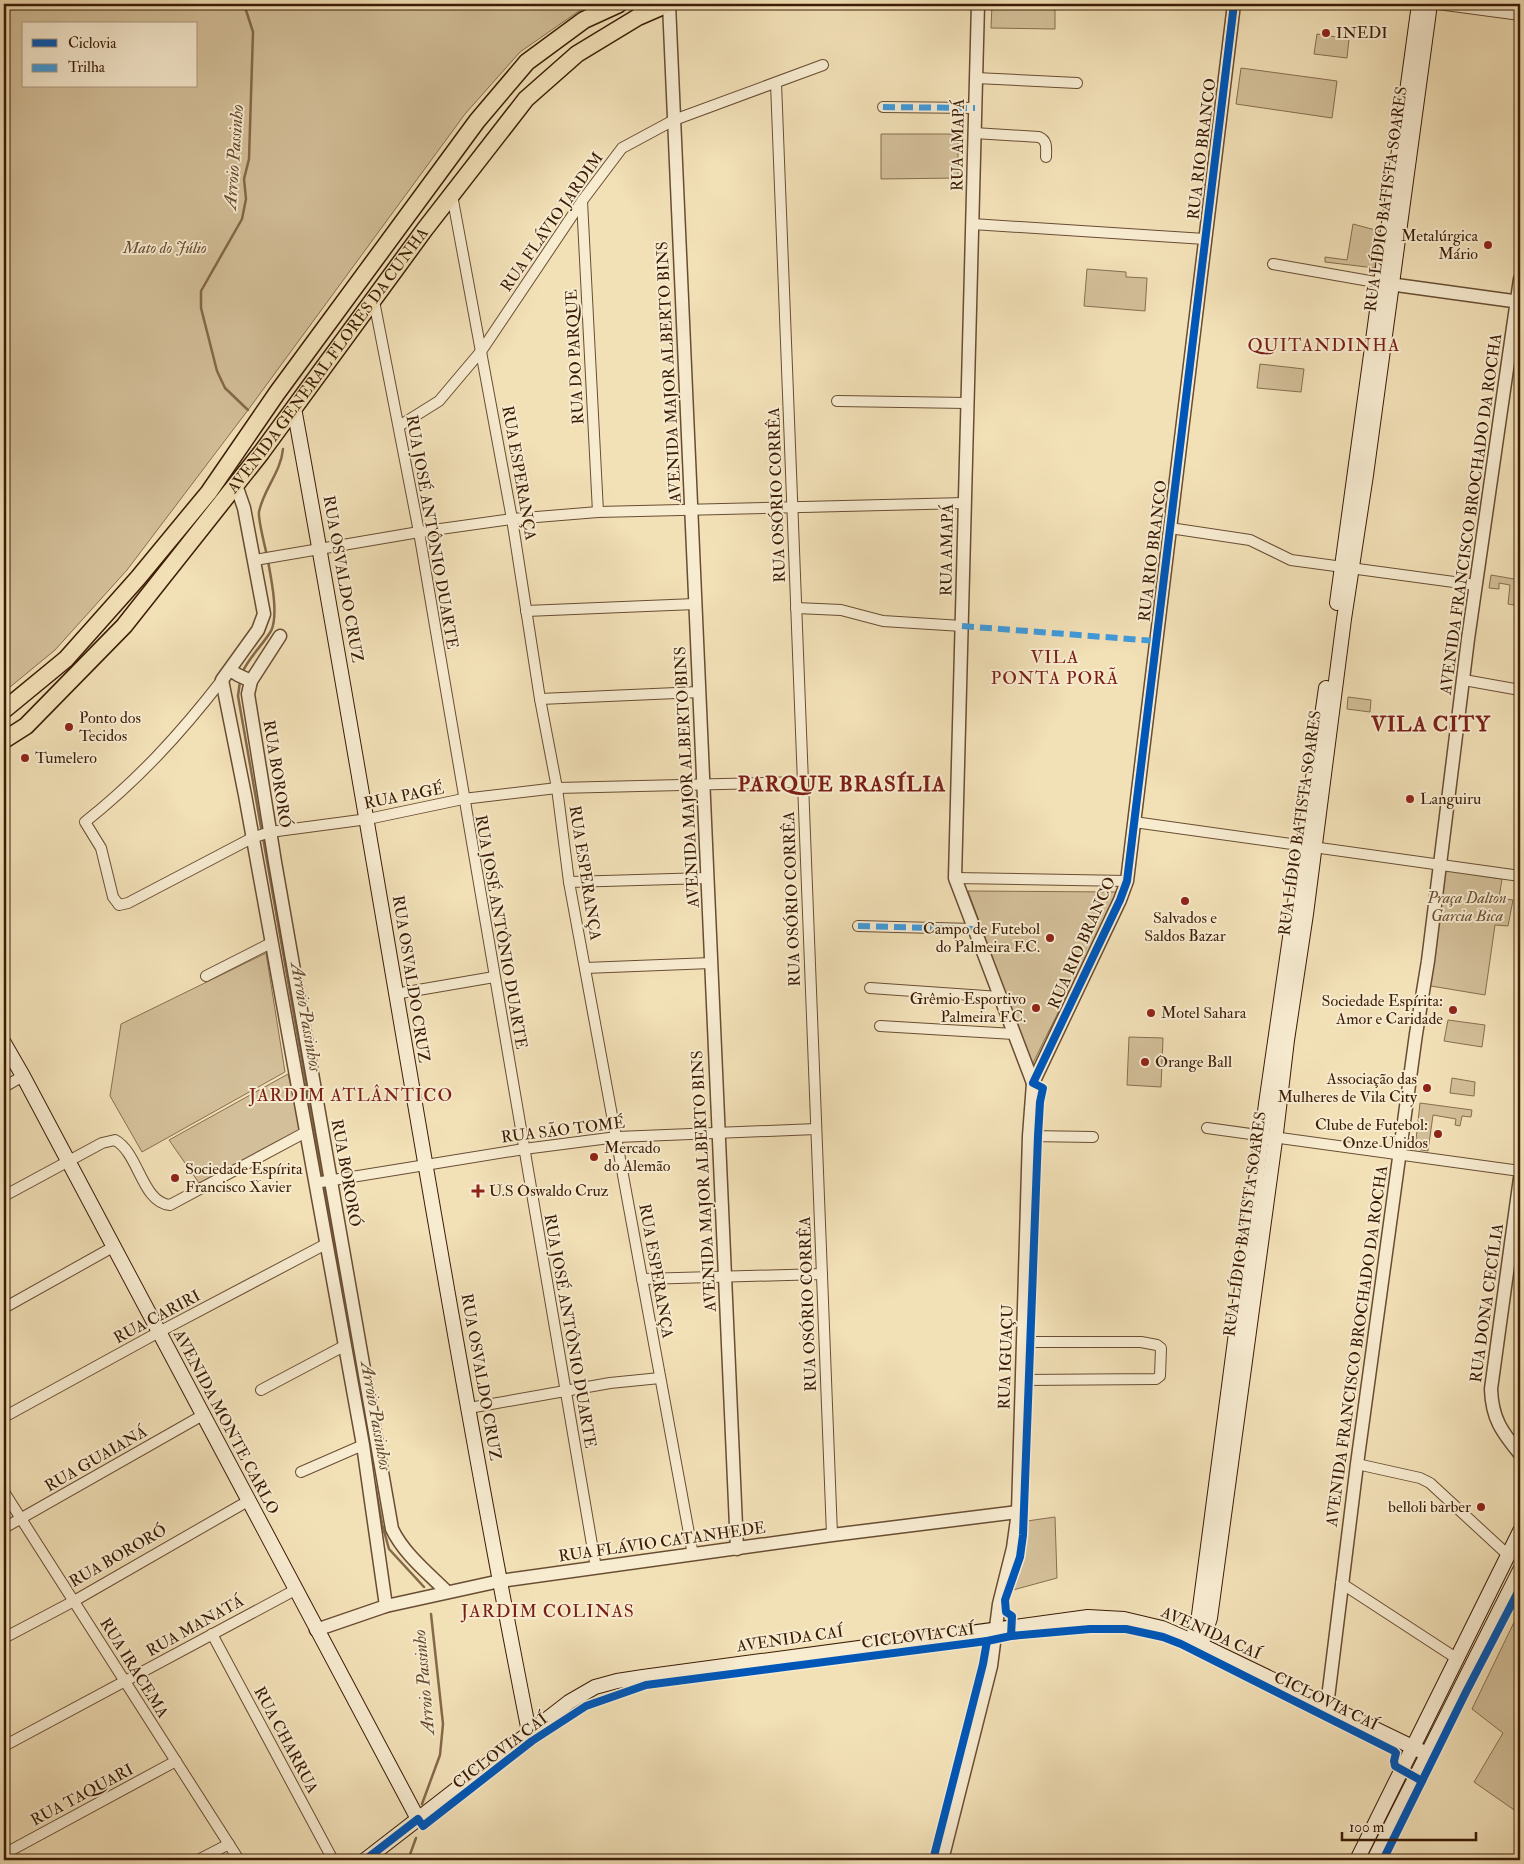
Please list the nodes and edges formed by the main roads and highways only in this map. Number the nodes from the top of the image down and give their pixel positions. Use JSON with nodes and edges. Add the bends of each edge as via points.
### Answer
{"nodes":[{"id":1,"x":618,"y":4,"type":"edge"},
{"id":2,"x":669,"y":4,"type":"edge"},
{"id":3,"x":1418,"y":4,"type":"edge"},
{"id":4,"x":1430,"y":4,"type":"edge"},
{"id":5,"x":1416,"y":64,"type":"junction"},
{"id":6,"x":277,"y":392,"type":"junction"},
{"id":7,"x":294,"y":408,"type":"junction"},
{"id":8,"x":236,"y":485,"type":"junction"},
{"id":9,"x":209,"y":492,"type":"junction"},
{"id":10,"x":4,"y":710,"type":"edge"},
{"id":11,"x":4,"y":740,"type":"edge"},
{"id":12,"x":4,"y":1043,"type":"edge"},
{"id":13,"x":1520,"y":1531,"type":"edge"},
{"id":14,"x":1520,"y":1570,"type":"edge"},
{"id":15,"x":1196,"y":1643,"type":"junction"},
{"id":16,"x":529,"y":1732,"type":"junction"},
{"id":17,"x":1412,"y":1746,"type":"junction"},
{"id":18,"x":1427,"y":1754,"type":"junction"},
{"id":19,"x":418,"y":1818,"type":"junction"},
{"id":20,"x":366,"y":1860,"type":"edge"},
{"id":21,"x":1357,"y":1860,"type":"edge"},
{"id":22,"x":1374,"y":1860,"type":"edge"}],
"edges":[{"from":1,"to":6,"type":"main road","name":"AVENIDA GENERAL FLORES DA CUNHA","via":[[584,20],[527,62],[478,121]]},
{"from":2,"to":7,"type":"main road","name":"AVENIDA GENERAL FLORES DA CUNHA","via":[[638,17],[577,54],[526,99],[425,229]]},
{"from":3,"to":5,"type":"main road","name":"RUA LÍDIO BATISTA SOARES"},
{"from":4,"to":5,"type":"main road","name":"RUA LÍDIO BATISTA SOARES"},
{"from":5,"to":15,"type":"main road","name":"RUA LÍDIO BATISTA SOARES","via":[[1254,1242],[1210,1574],[1210,1618]]},
{"from":6,"to":7,"type":"main road"},
{"from":6,"to":9,"type":"main road","name":"AVENIDA GENERAL FLORES DA CUNHA"},
{"from":7,"to":8,"type":"main road","name":"AVENIDA GENERAL FLORES DA CUNHA"},
{"from":7,"to":16,"type":"main road","name":"RUA OSVALDO CRUZ","via":[[368,819],[395,994]]},
{"from":8,"to":9,"type":"main road"},
{"from":8,"to":11,"type":"main road","name":"AVENIDA GENERAL FLORES DA CUNHA","via":[[124,626],[26,726]]},
{"from":9,"to":10,"type":"main road","name":"AVENIDA GENERAL FLORES DA CUNHA","via":[[66,659]]},
{"from":12,"to":19,"type":"main road","name":"AVENIDA MONTE CARLO"},
{"from":13,"to":17,"type":"main road"},
{"from":14,"to":18,"type":"main road"},
{"from":15,"to":16,"type":"main road","name":"AVENIDA CAÍ","via":[[1143,1622],[1104,1617],[996,1629],[618,1680],[568,1702]]},
{"from":15,"to":17,"type":"main road","name":"AVENIDA CAÍ"},
{"from":16,"to":19,"type":"main road","name":"AVENIDA CAÍ"},
{"from":17,"to":18,"type":"main road","name":"AVENIDA CAÍ"},
{"from":17,"to":21,"type":"main road"},
{"from":18,"to":22,"type":"main road"},
{"from":19,"to":20,"type":"main road","name":"AVENIDA CAÍ"}]}
